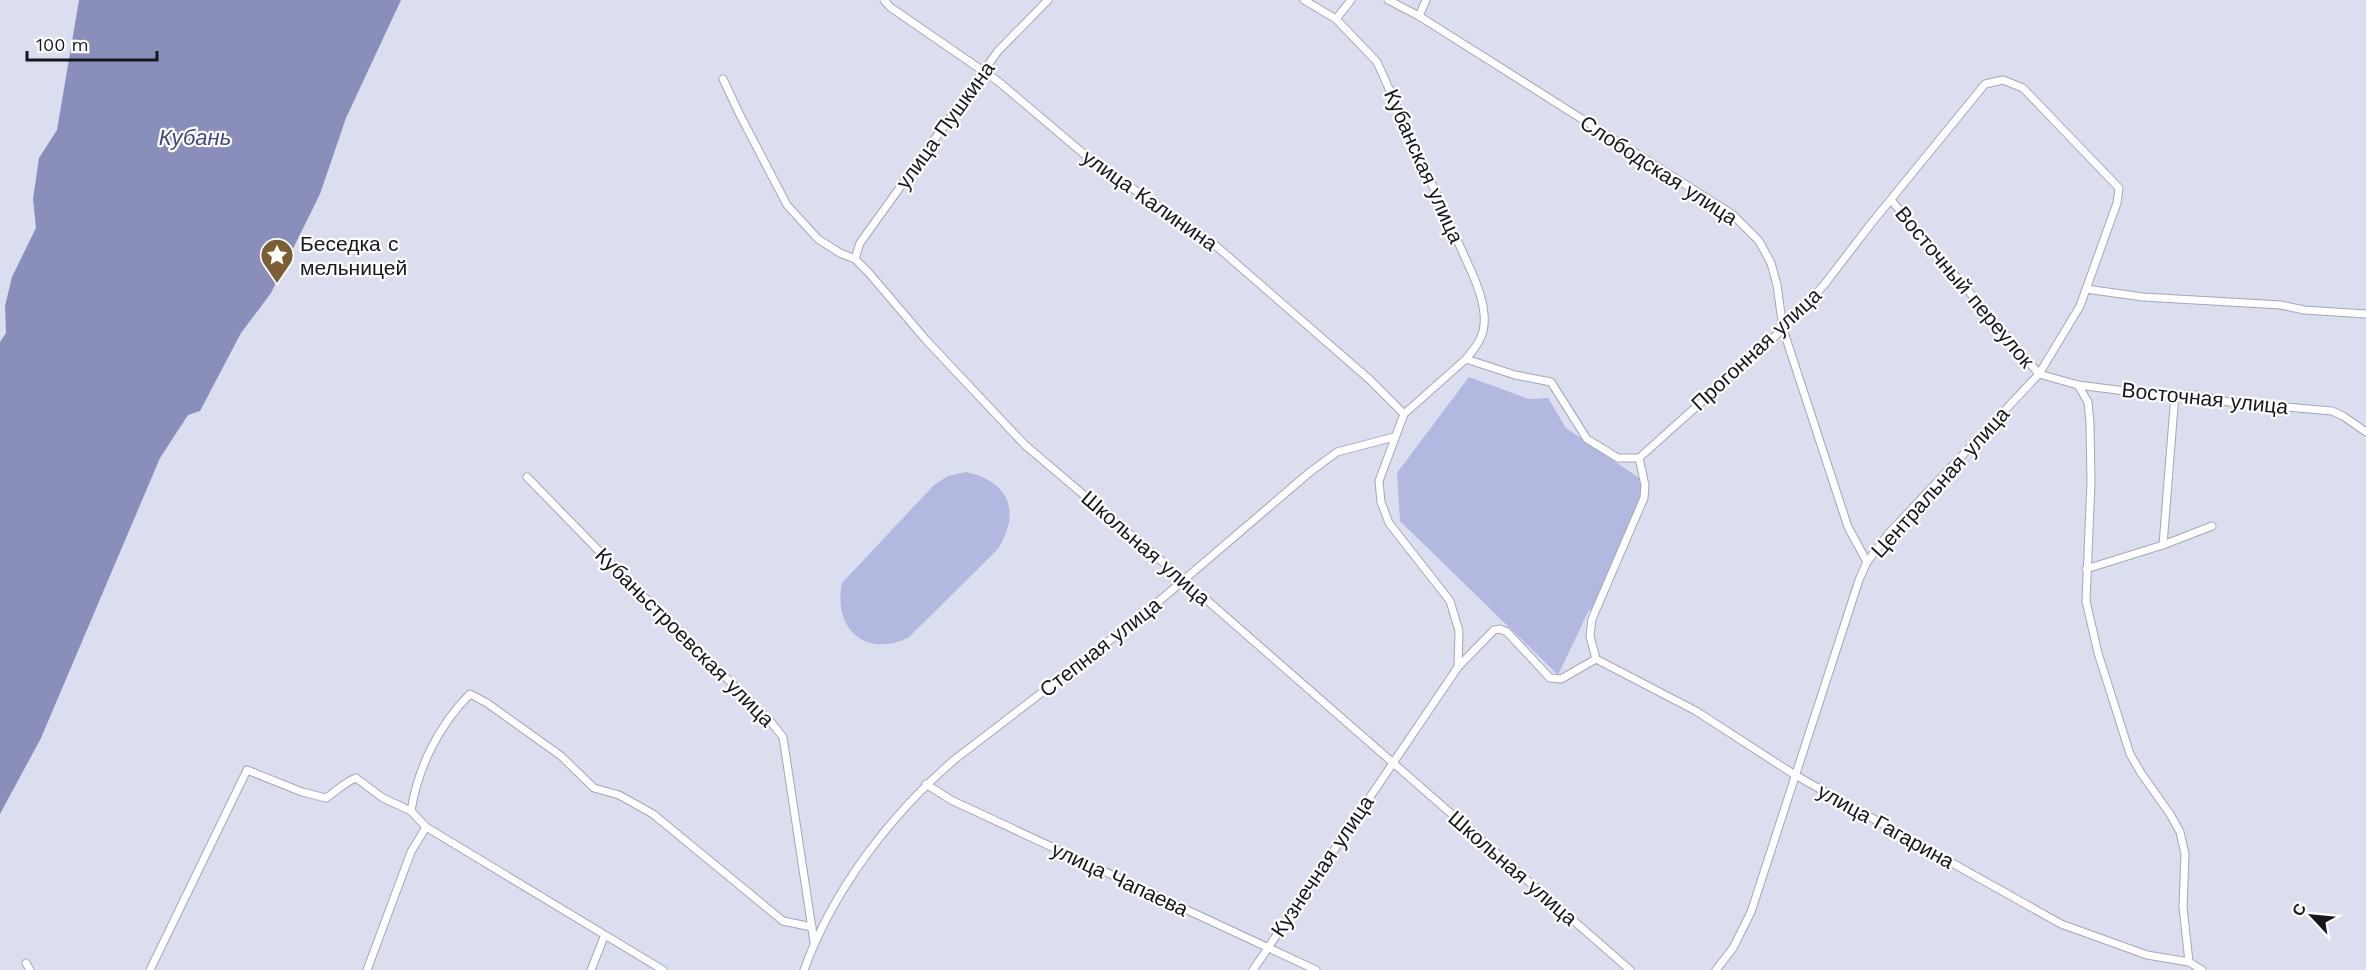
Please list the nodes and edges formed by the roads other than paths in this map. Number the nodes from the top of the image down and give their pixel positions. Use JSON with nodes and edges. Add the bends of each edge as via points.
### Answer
{"nodes":[{"id":1,"x":884,"y":0,"type":"edge"},
{"id":2,"x":1048,"y":0,"type":"edge"},
{"id":3,"x":1304,"y":0,"type":"edge"},
{"id":4,"x":1351,"y":0,"type":"edge"},
{"id":5,"x":1388,"y":0,"type":"edge"},
{"id":6,"x":1426,"y":0,"type":"edge"},
{"id":7,"x":1419,"y":16,"type":"junction"},
{"id":8,"x":1336,"y":19,"type":"junction"},
{"id":9,"x":984,"y":72,"type":"junction"},
{"id":10,"x":723,"y":78,"type":"dead end"},
{"id":11,"x":2061,"y":125,"type":"joint"},
{"id":12,"x":1891,"y":200,"type":"junction"},
{"id":13,"x":855,"y":259,"type":"junction"},
{"id":14,"x":2086,"y":289,"type":"junction"},
{"id":15,"x":2366,"y":314,"type":"edge"},
{"id":16,"x":1783,"y":329,"type":"junction"},
{"id":17,"x":1466,"y":359,"type":"junction"},
{"id":18,"x":2039,"y":374,"type":"junction"},
{"id":19,"x":2079,"y":385,"type":"junction"},
{"id":20,"x":2175,"y":394,"type":"junction"},
{"id":21,"x":1404,"y":414,"type":"junction"},
{"id":22,"x":2366,"y":432,"type":"edge"},
{"id":23,"x":1394,"y":437,"type":"junction"},
{"id":24,"x":1639,"y":458,"type":"junction"},
{"id":25,"x":527,"y":477,"type":"dead end"},
{"id":26,"x":2212,"y":526,"type":"dead end"},
{"id":27,"x":2163,"y":545,"type":"junction"},
{"id":28,"x":1867,"y":562,"type":"junction"},
{"id":29,"x":2086,"y":569,"type":"junction"},
{"id":30,"x":1185,"y":581,"type":"junction"},
{"id":31,"x":1596,"y":659,"type":"junction"},
{"id":32,"x":1458,"y":667,"type":"junction"},
{"id":33,"x":1392,"y":762,"type":"junction"},
{"id":34,"x":1795,"y":775,"type":"junction"},
{"id":35,"x":926,"y":784,"type":"junction"},
{"id":36,"x":411,"y":811,"type":"junction"},
{"id":37,"x":426,"y":828,"type":"junction"},
{"id":38,"x":812,"y":927,"type":"junction"},
{"id":39,"x":604,"y":937,"type":"junction"},
{"id":40,"x":814,"y":942,"type":"junction"},
{"id":41,"x":1268,"y":947,"type":"junction"},
{"id":42,"x":2189,"y":962,"type":"junction"},
{"id":43,"x":150,"y":970,"type":"edge"},
{"id":44,"x":367,"y":970,"type":"edge"},
{"id":45,"x":591,"y":970,"type":"edge"},
{"id":46,"x":663,"y":970,"type":"edge"},
{"id":47,"x":804,"y":970,"type":"edge"},
{"id":48,"x":1253,"y":970,"type":"edge"},
{"id":49,"x":1316,"y":970,"type":"edge"},
{"id":50,"x":1630,"y":970,"type":"edge"},
{"id":51,"x":1716,"y":970,"type":"edge"},
{"id":52,"x":2202,"y":970,"type":"edge"}],
"edges":[{"from":1,"to":9,"type":"street","name":"улица Калинина"},
{"from":2,"to":9,"type":"street","name":"улица Пушкина","via":[[998,51]]},
{"from":3,"to":8,"type":"street","name":"Кубанская улица"},
{"from":4,"to":8,"type":"street"},
{"from":5,"to":7,"type":"street","name":"Слободская улица"},
{"from":6,"to":7,"type":"street"},
{"from":7,"to":16,"type":"street","name":"Слободская улица","via":[[1732,214],[1759,241],[1771,263]]},
{"from":8,"to":17,"type":"street","name":"Кубанская улица","via":[[1377,62],[1481,292],[1483,332]]},
{"from":9,"to":13,"type":"street","name":"улица Пушкина","via":[[860,243]]},
{"from":9,"to":21,"type":"street","name":"улица Калинина","via":[[1091,160],[1215,245]]},
{"from":10,"to":13,"type":"street","name":"Школьная улица","via":[[787,205],[818,239]]},
{"from":11,"to":12,"type":"street","name":"Прогонная улица","via":[[2012,82],[1985,84]]},
{"from":11,"to":14,"type":"street","name":"Центральная улица","via":[[2119,188]]},
{"from":12,"to":16,"type":"street","name":"Прогонная улица","via":[[1824,285]]},
{"from":12,"to":18,"type":"street","name":"Восточный переулок"},
{"from":13,"to":30,"type":"street","name":"Школьная улица","via":[[1025,445]]},
{"from":14,"to":15,"type":"street"},
{"from":14,"to":18,"type":"street","name":"Центральная улица"},
{"from":16,"to":24,"type":"street","name":"Прогонная улица"},
{"from":16,"to":28,"type":"street","name":"Слободская улица","via":[[1848,527]]},
{"from":17,"to":21,"type":"street","name":"Кубанская улица"},
{"from":17,"to":24,"type":"street","via":[[1551,382],[1587,439],[1618,459]]},
{"from":18,"to":19,"type":"street","name":"Восточная улица"},
{"from":18,"to":28,"type":"street","name":"Центральная улица","via":[[1890,532]]},
{"from":19,"to":20,"type":"street","name":"Восточная улица"},
{"from":19,"to":29,"type":"street","via":[[2088,402],[2090,423]]},
{"from":20,"to":22,"type":"street","name":"Восточная улица","via":[[2332,411]]},
{"from":20,"to":27,"type":"street"},
{"from":21,"to":23,"type":"street"},
{"from":23,"to":30,"type":"street","name":"Степная улица","via":[[1337,452]]},
{"from":23,"to":32,"type":"street","via":[[1379,481],[1382,502],[1389,523],[1450,601],[1459,631]]},
{"from":24,"to":31,"type":"street","via":[[1644,498],[1592,618],[1590,636]]},
{"from":25,"to":38,"type":"street","name":"Кубаньстроевская улица","via":[[783,737]]},
{"from":26,"to":27,"type":"street"},
{"from":27,"to":29,"type":"street"},
{"from":28,"to":34,"type":"street","name":"Центральная улица"},
{"from":29,"to":42,"type":"street","via":[[2086,602],[2098,653],[2130,754],[2180,832]]},
{"from":30,"to":33,"type":"street","name":"Школьная улица"},
{"from":30,"to":35,"type":"street","name":"Степная улица"},
{"from":31,"to":32,"type":"street","name":"Кузнечная улица","via":[[1555,680],[1500,629],[1494,630]]},
{"from":31,"to":34,"type":"street","name":"улица Гагарина","via":[[1696,711]]},
{"from":32,"to":33,"type":"street","name":"Кузнечная улица"},
{"from":33,"to":41,"type":"street","name":"Кузнечная улица"},
{"from":33,"to":50,"type":"street","name":"Школьная улица"},
{"from":34,"to":42,"type":"street","name":"улица Гагарина","via":[[2061,924],[2147,955]]},
{"from":34,"to":51,"type":"street","name":"Центральная улица","via":[[1751,912],[1733,948]]},
{"from":35,"to":40,"type":"street","name":"Степная улица","via":[[854,874]]},
{"from":35,"to":41,"type":"street","name":"улица Чапаева","via":[[951,800]]},
{"from":36,"to":37,"type":"street"},
{"from":36,"to":38,"type":"street","via":[[434,742],[449,716],[470,694],[561,756],[594,788],[619,795],[653,814],[783,921]]},
{"from":36,"to":43,"type":"street","via":[[383,798],[356,778],[326,798],[247,770]]},
{"from":37,"to":39,"type":"street"},
{"from":37,"to":44,"type":"street","via":[[411,852]]},
{"from":38,"to":40,"type":"street","name":"Кубаньстроевская улица"},
{"from":39,"to":45,"type":"street"},
{"from":39,"to":46,"type":"street"},
{"from":40,"to":47,"type":"street","name":"Степная улица"},
{"from":41,"to":48,"type":"street","name":"Кузнечная улица"},
{"from":41,"to":49,"type":"street","name":"улица Чапаева"},
{"from":42,"to":52,"type":"street"}]}
